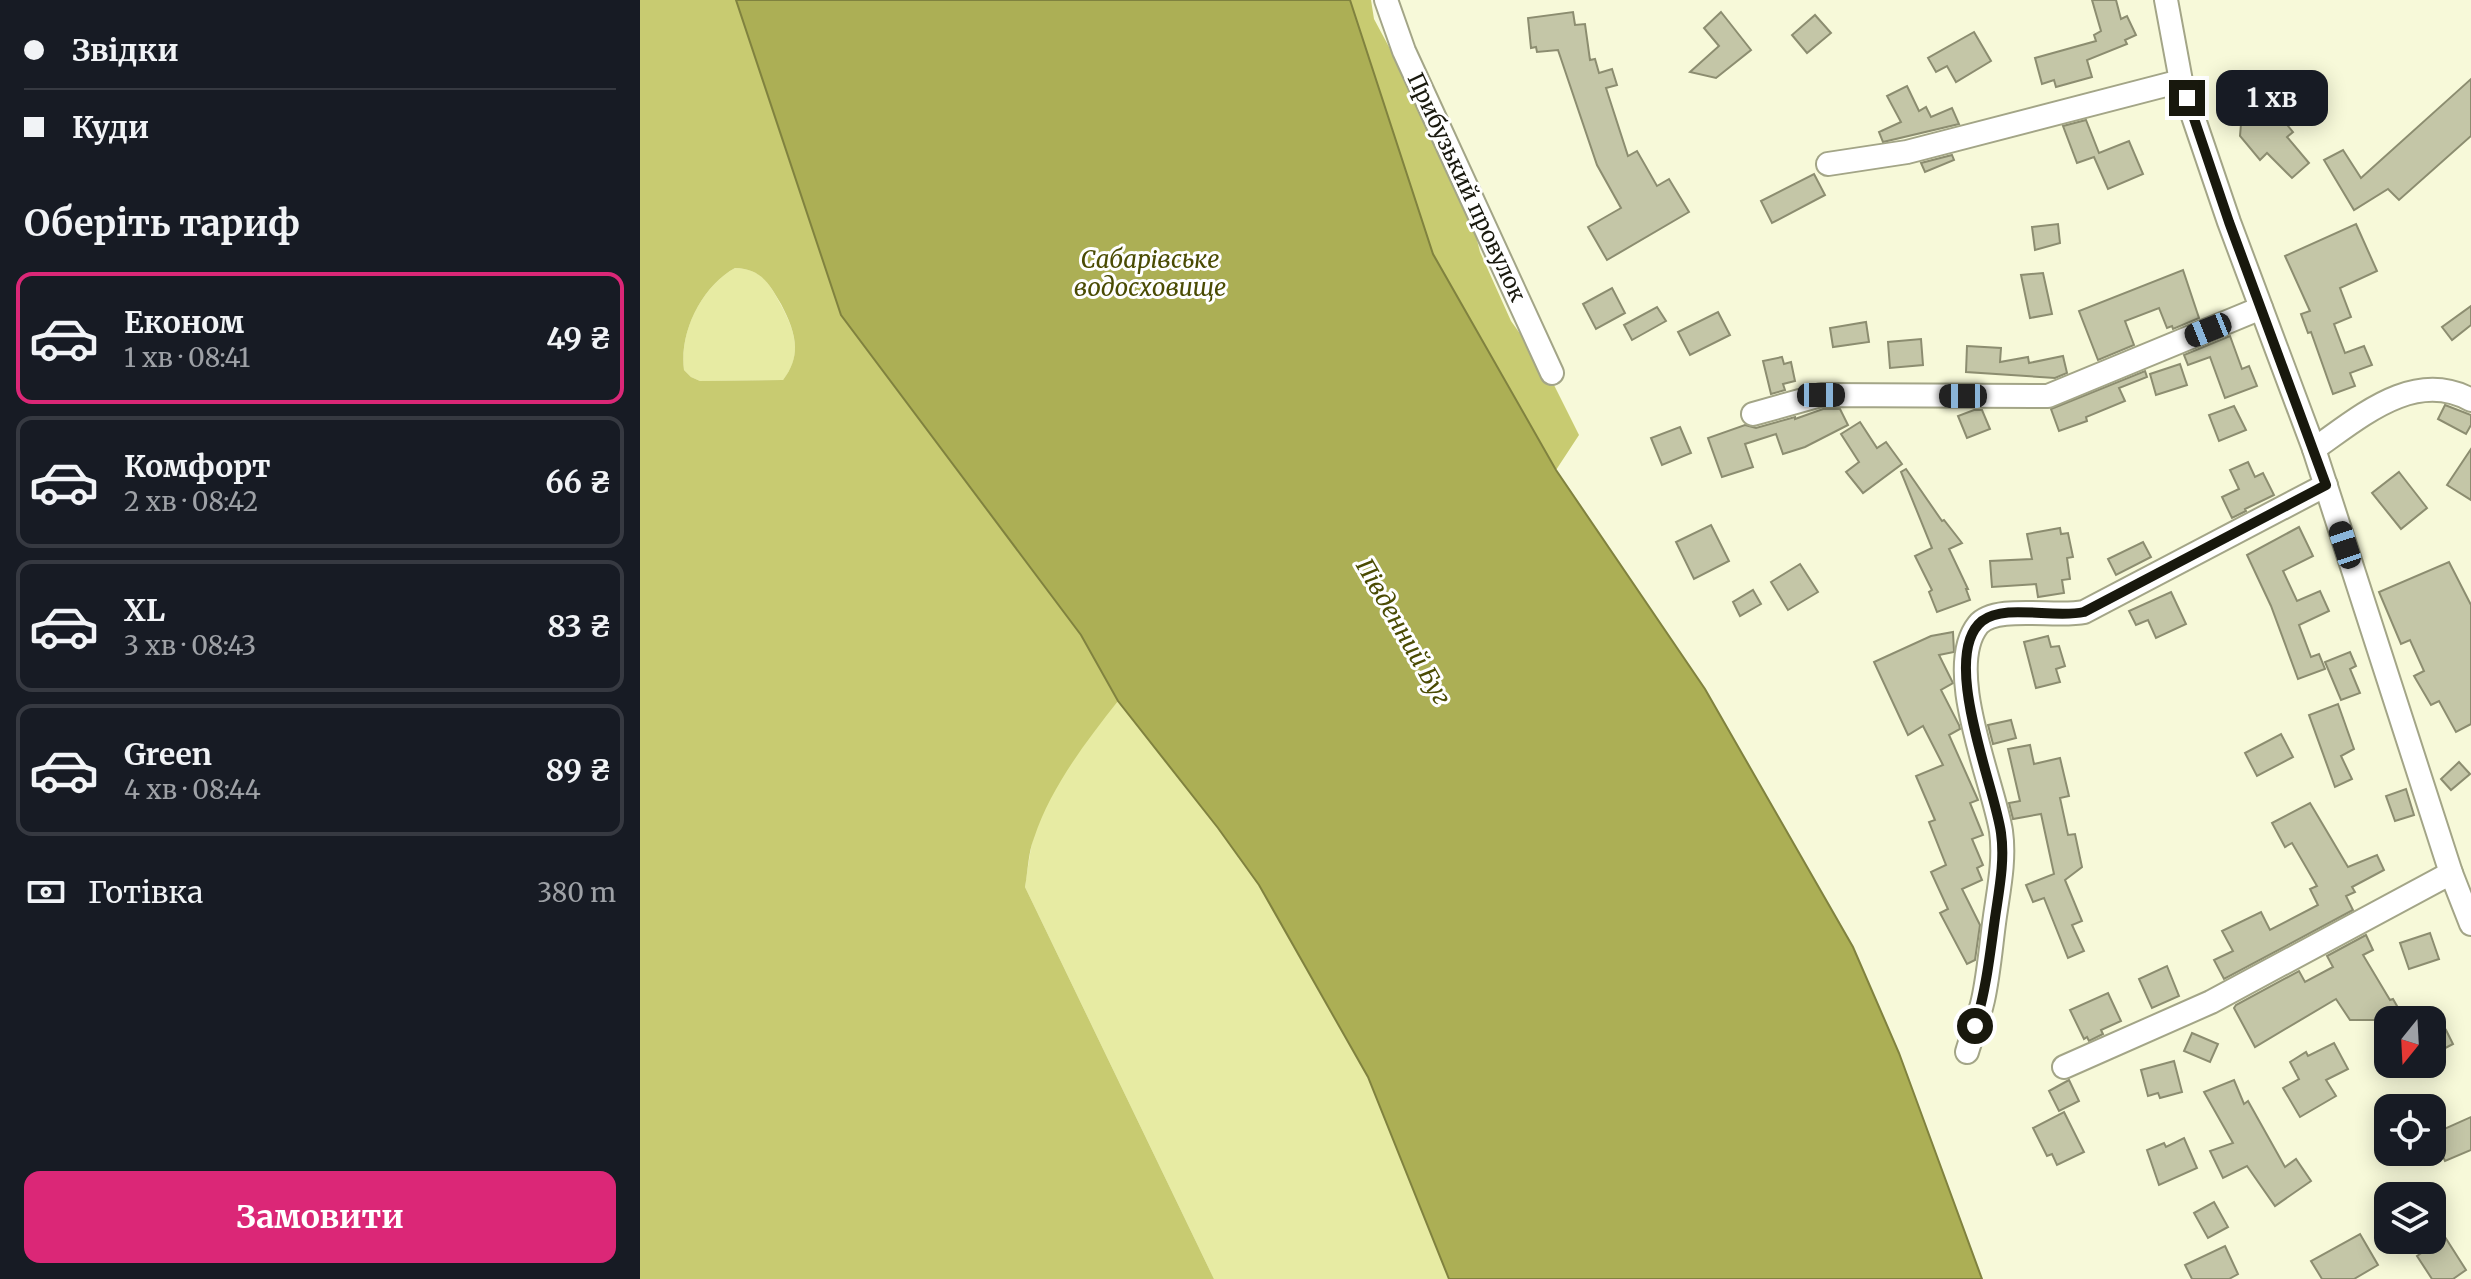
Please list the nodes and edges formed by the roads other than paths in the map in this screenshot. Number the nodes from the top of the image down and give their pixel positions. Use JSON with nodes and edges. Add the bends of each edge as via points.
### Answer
{"nodes":[{"id":1,"x":1386,"y":0,"type":"edge"},
{"id":2,"x":2166,"y":0,"type":"edge"},
{"id":3,"x":2181,"y":81,"type":"junction"},
{"id":4,"x":1828,"y":164,"type":"dead end"},
{"id":5,"x":2261,"y":308,"type":"junction"},
{"id":6,"x":1552,"y":373,"type":"dead end"},
{"id":7,"x":2471,"y":400,"type":"edge"},
{"id":8,"x":1753,"y":414,"type":"dead end"},
{"id":9,"x":2314,"y":449,"type":"junction"},
{"id":10,"x":2326,"y":485,"type":"junction"},
{"id":11,"x":2451,"y":873,"type":"junction"},
{"id":12,"x":2471,"y":924,"type":"edge"},
{"id":13,"x":1967,"y":1052,"type":"dead end"},
{"id":14,"x":2064,"y":1067,"type":"dead end"}],
"edges":[{"from":1,"to":6,"type":"street","name":"Прибузький провулок","via":[[1404,51]]},
{"from":2,"to":3,"type":"street"},
{"from":3,"to":4,"type":"street","via":[[1907,152]]},
{"from":3,"to":5,"type":"street"},
{"from":5,"to":8,"type":"street","via":[[2048,396],[1821,395]]},
{"from":5,"to":9,"type":"street"},
{"from":7,"to":9,"type":"street","via":[[2440,390],[2411,392],[2382,403]]},
{"from":9,"to":10,"type":"street"},
{"from":10,"to":11,"type":"street"},
{"from":10,"to":13,"type":"street","via":[[2084,612],[2005,613],[1979,624],[1966,659],[1967,684],[2001,831],[2002,865],[1983,1000]]},
{"from":11,"to":12,"type":"street"},
{"from":11,"to":14,"type":"street","via":[[2211,1002]]}]}
